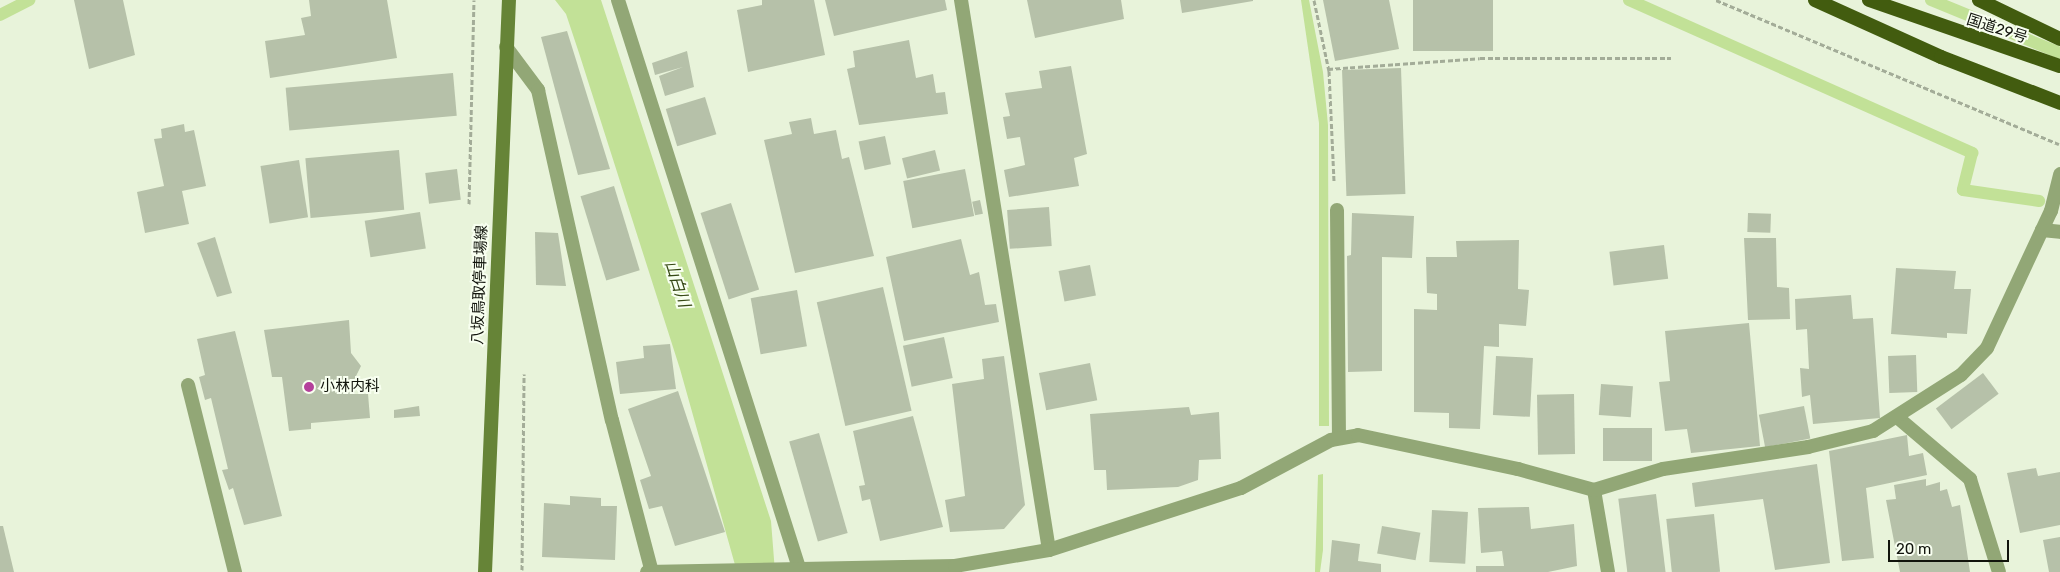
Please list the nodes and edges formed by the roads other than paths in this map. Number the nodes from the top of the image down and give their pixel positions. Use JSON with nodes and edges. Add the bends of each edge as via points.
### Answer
{"nodes":[{"id":1,"x":509,"y":0,"type":"edge"},
{"id":2,"x":618,"y":0,"type":"edge"},
{"id":3,"x":961,"y":0,"type":"edge"},
{"id":4,"x":1815,"y":0,"type":"edge"},
{"id":5,"x":1869,"y":0,"type":"edge"},
{"id":6,"x":1979,"y":0,"type":"edge"},
{"id":7,"x":2060,"y":39,"type":"edge"},
{"id":8,"x":506,"y":47,"type":"junction"},
{"id":9,"x":2060,"y":66,"type":"edge"},
{"id":10,"x":2060,"y":103,"type":"edge"},
{"id":11,"x":2060,"y":174,"type":"edge"},
{"id":12,"x":1336,"y":210,"type":"road end"},
{"id":13,"x":2042,"y":230,"type":"junction"},
{"id":14,"x":2060,"y":232,"type":"edge"},
{"id":15,"x":188,"y":385,"type":"dead end"},
{"id":16,"x":1897,"y":417,"type":"junction"},
{"id":17,"x":1339,"y":438,"type":"junction"},
{"id":18,"x":1594,"y":490,"type":"junction"},
{"id":19,"x":1049,"y":550,"type":"junction"},
{"id":20,"x":799,"y":568,"type":"junction"},
{"id":21,"x":235,"y":572,"type":"edge"},
{"id":22,"x":485,"y":572,"type":"edge"},
{"id":23,"x":650,"y":572,"type":"edge"},
{"id":24,"x":1608,"y":572,"type":"edge"},
{"id":25,"x":1999,"y":572,"type":"edge"}],
"edges":[{"from":1,"to":8,"type":"main road","name":"八坂鳥取停車場線"},
{"from":2,"to":20,"type":"street"},
{"from":3,"to":19,"type":"street"},
{"from":4,"to":10,"type":"highway","via":[[1941,57]]},
{"from":5,"to":9,"type":"highway","name":"国道29号"},
{"from":6,"to":7,"type":"highway","name":"国道29号"},
{"from":8,"to":22,"type":"main road","name":"八坂鳥取停車場線"},
{"from":8,"to":23,"type":"street","via":[[538,90],[612,420]]},
{"from":11,"to":13,"type":"street"},
{"from":12,"to":17,"type":"street"},
{"from":13,"to":14,"type":"street"},
{"from":13,"to":16,"type":"street","via":[[1987,348],[1961,375]]},
{"from":15,"to":21,"type":"street"},
{"from":16,"to":18,"type":"street","via":[[1872,431],[1842,439],[1662,469]]},
{"from":16,"to":25,"type":"street","via":[[1970,478]]},
{"from":17,"to":18,"type":"street","via":[[1378,439]]},
{"from":17,"to":19,"type":"street","via":[[1241,488]]},
{"from":18,"to":24,"type":"street"},
{"from":19,"to":20,"type":"street","via":[[955,566]]},
{"from":20,"to":23,"type":"street"}]}
